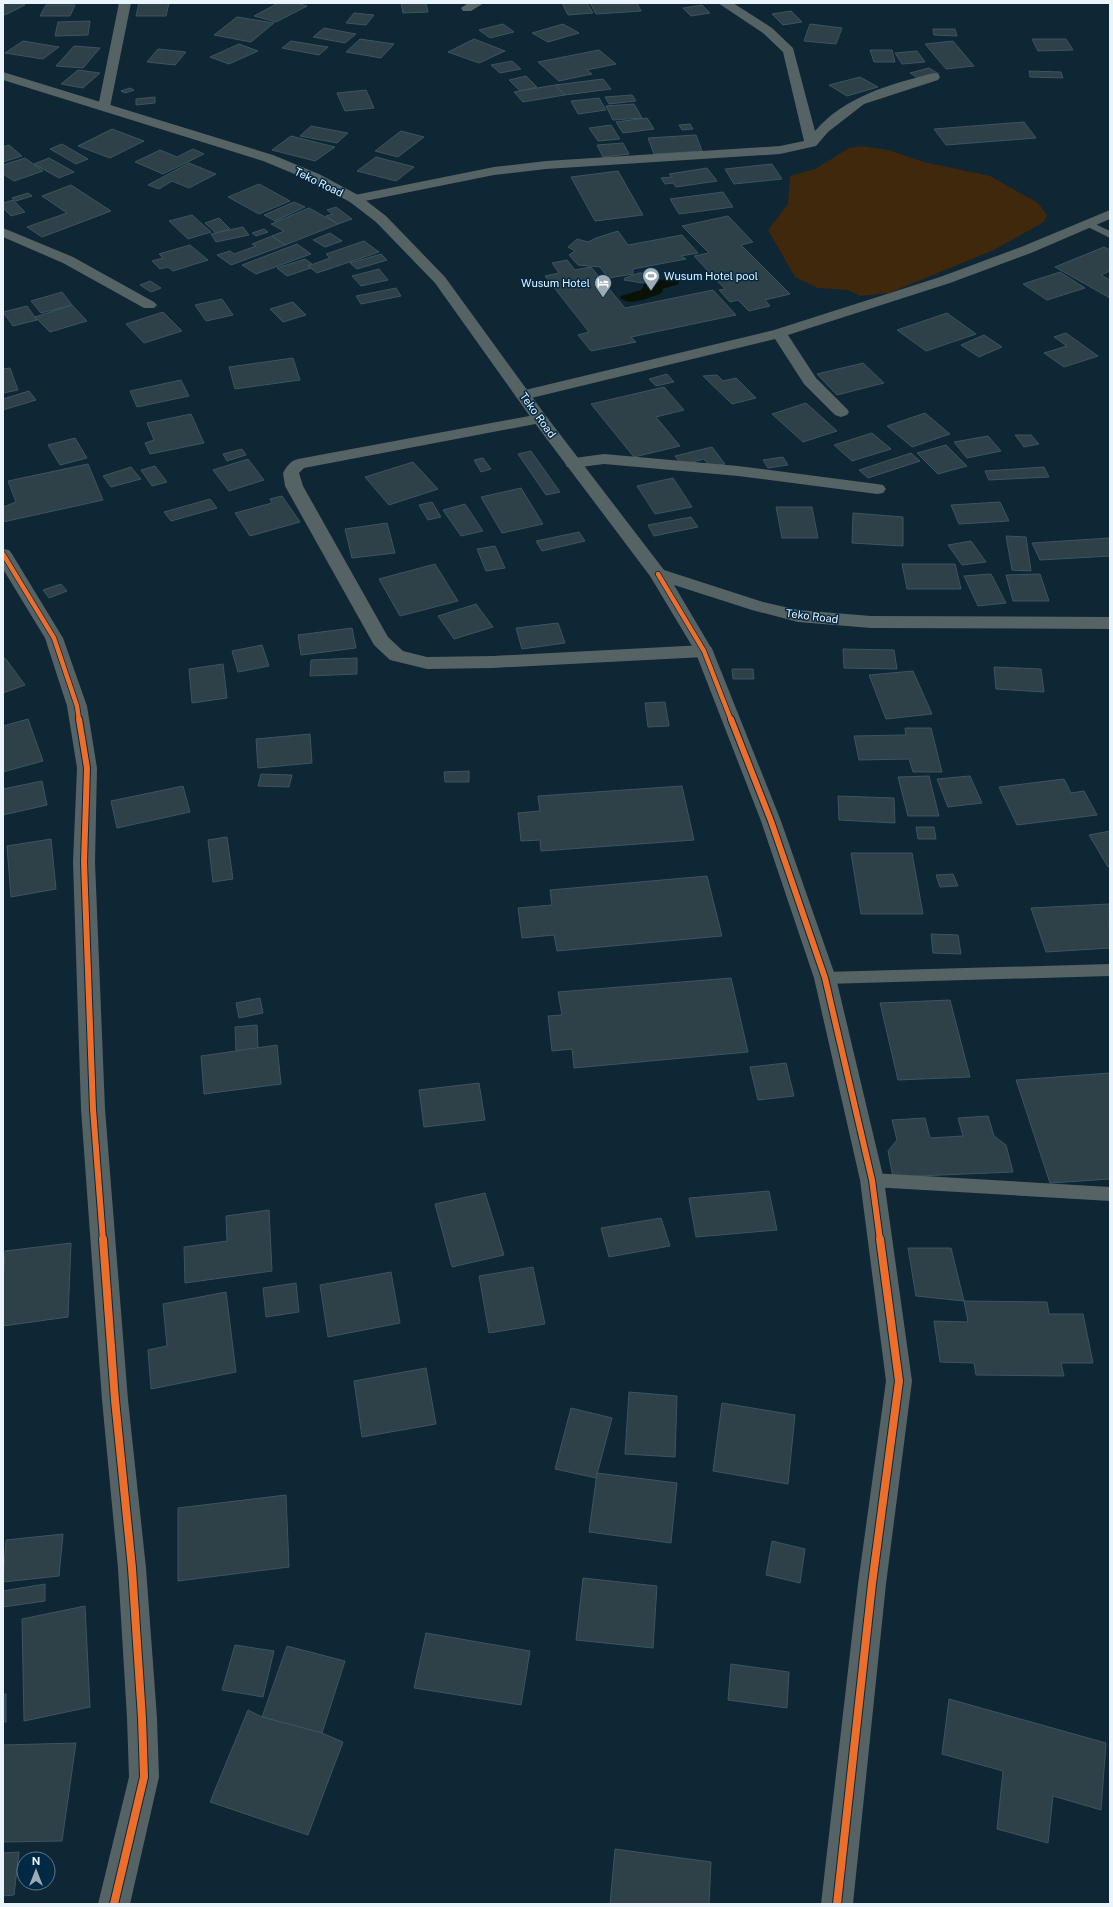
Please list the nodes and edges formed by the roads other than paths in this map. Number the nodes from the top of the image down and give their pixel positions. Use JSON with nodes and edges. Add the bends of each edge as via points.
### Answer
{"nodes":[{"id":1,"x":125,"y":3,"type":"edge"},
{"id":2,"x":478,"y":3,"type":"edge"},
{"id":3,"x":724,"y":3,"type":"edge"},
{"id":4,"x":467,"y":8,"type":"dead end"},
{"id":5,"x":3,"y":76,"type":"edge"},
{"id":6,"x":934,"y":77,"type":"dead end"},
{"id":7,"x":104,"y":107,"type":"junction"},
{"id":8,"x":811,"y":143,"type":"junction"},
{"id":9,"x":355,"y":200,"type":"junction"},
{"id":10,"x":1110,"y":214,"type":"edge"},
{"id":11,"x":1088,"y":224,"type":"junction"},
{"id":12,"x":3,"y":232,"type":"edge"},
{"id":13,"x":1110,"y":235,"type":"edge"},
{"id":14,"x":149,"y":305,"type":"dead end"},
{"id":15,"x":779,"y":333,"type":"junction"},
{"id":16,"x":523,"y":395,"type":"junction"},
{"id":17,"x":841,"y":412,"type":"dead end"},
{"id":18,"x":540,"y":419,"type":"junction"},
{"id":19,"x":573,"y":463,"type":"junction"},
{"id":20,"x":877,"y":489,"type":"dead end"},
{"id":21,"x":3,"y":554,"type":"edge"},
{"id":22,"x":658,"y":574,"type":"junction"},
{"id":23,"x":1110,"y":623,"type":"edge"},
{"id":24,"x":704,"y":651,"type":"junction"},
{"id":25,"x":1110,"y":970,"type":"edge"},
{"id":26,"x":825,"y":978,"type":"junction"},
{"id":27,"x":872,"y":1180,"type":"junction"},
{"id":28,"x":1110,"y":1194,"type":"edge"},
{"id":29,"x":114,"y":1904,"type":"edge"},
{"id":30,"x":837,"y":1904,"type":"edge"}],
"edges":[{"from":1,"to":7,"type":"street"},
{"from":2,"to":4,"type":"street"},
{"from":3,"to":8,"type":"street","via":[[745,15],[784,44],[789,51]]},
{"from":5,"to":7,"type":"street","name":"Teko Road"},
{"from":6,"to":8,"type":"street","via":[[860,101],[823,129]]},
{"from":7,"to":9,"type":"street","name":"Teko Road","via":[[268,158],[314,177]]},
{"from":8,"to":9,"type":"street","via":[[780,150],[747,153],[494,171]]},
{"from":9,"to":16,"type":"street","name":"Teko Road","via":[[381,219],[440,280]]},
{"from":10,"to":11,"type":"street"},
{"from":11,"to":13,"type":"lane"},
{"from":11,"to":15,"type":"street","via":[[945,280]]},
{"from":12,"to":14,"type":"street","via":[[68,260]]},
{"from":15,"to":16,"type":"street"},
{"from":15,"to":17,"type":"street","via":[[810,381]]},
{"from":16,"to":18,"type":"street","name":"Teko Road"},
{"from":18,"to":19,"type":"street","name":"Teko Road"},
{"from":18,"to":24,"type":"street","via":[[298,464],[290,473],[294,486],[381,641],[397,656],[427,663]]},
{"from":19,"to":20,"type":"street","via":[[604,459],[738,471]]},
{"from":19,"to":22,"type":"street","name":"Teko Road"},
{"from":21,"to":29,"type":"street","via":[[54,638],[77,706],[87,768],[84,862],[93,1109],[115,1400],[132,1568],[144,1777]]},
{"from":22,"to":23,"type":"street","name":"Teko Road","via":[[798,616],[871,622]]},
{"from":22,"to":24,"type":"street"},
{"from":24,"to":26,"type":"street","via":[[771,821]]},
{"from":25,"to":26,"type":"lane"},
{"from":26,"to":27,"type":"street"},
{"from":27,"to":28,"type":"lane"},
{"from":27,"to":30,"type":"street","via":[[899,1381],[872,1584]]}]}
